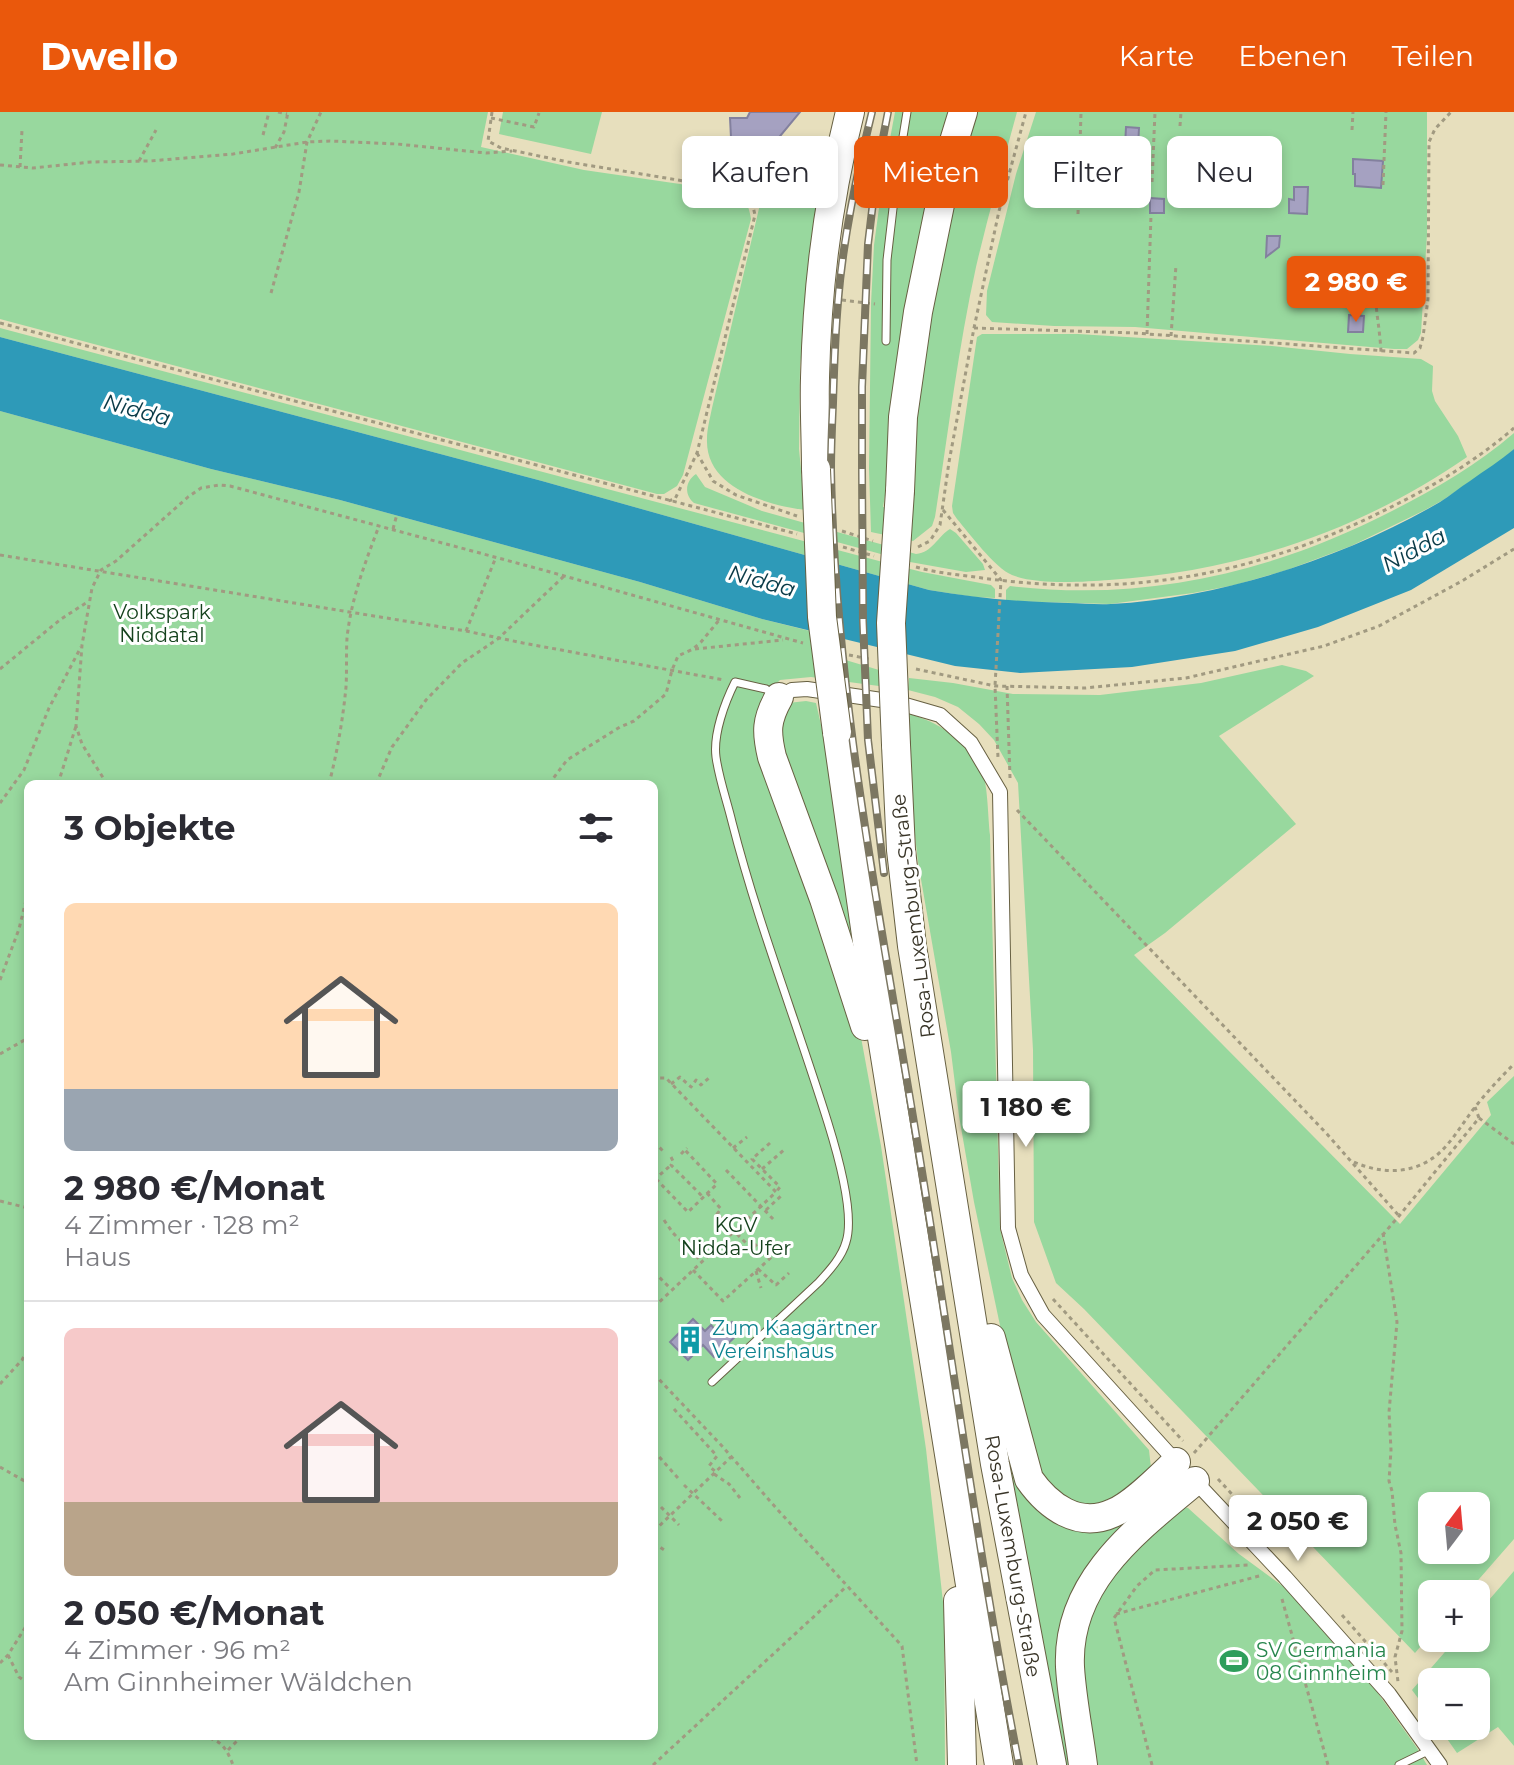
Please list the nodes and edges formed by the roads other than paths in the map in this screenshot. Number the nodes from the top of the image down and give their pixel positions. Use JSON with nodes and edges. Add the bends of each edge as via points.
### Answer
{"nodes":[{"id":1,"x":850,"y":112,"type":"edge"},
{"id":2,"x":907,"y":112,"type":"edge"},
{"id":3,"x":963,"y":112,"type":"edge"},
{"id":4,"x":886,"y":341,"type":"dead end"},
{"id":5,"x":779,"y":697,"type":"junction"},
{"id":6,"x":900,"y":1145,"type":"junction"},
{"id":7,"x":958,"y":1223,"type":"junction"},
{"id":8,"x":712,"y":1382,"type":"dead end"},
{"id":9,"x":1193,"y":1462,"type":"junction"},
{"id":10,"x":952,"y":1473,"type":"junction"},
{"id":11,"x":1430,"y":1750,"type":"junction"},
{"id":12,"x":962,"y":1765,"type":"edge"},
{"id":13,"x":999,"y":1765,"type":"edge"},
{"id":14,"x":1052,"y":1765,"type":"edge"},
{"id":15,"x":1083,"y":1765,"type":"edge"},
{"id":16,"x":1399,"y":1765,"type":"edge"},
{"id":17,"x":1440,"y":1765,"type":"edge"}],
"edges":[{"from":1,"to":6,"type":"highway","bridge":true,"via":[[830,202],[815,379],[822,617],[853,857]]},
{"from":2,"to":4,"type":"lane","via":[[887,260]]},
{"from":3,"to":7,"type":"highway","name":"Rosa-Luxemburg-Straße","bridge":true,"via":[[933,232],[903,417],[891,623],[901,850]]},
{"from":5,"to":6,"type":"highway","via":[[768,724],[772,757],[858,1002]]},
{"from":5,"to":8,"type":"lane","via":[[735,682],[720,722],[716,755],[746,877],[835,1146],[849,1217],[846,1242],[834,1265]]},
{"from":5,"to":9,"type":"street","via":[[807,689],[895,702],[940,715],[971,743],[1005,787],[1011,1240],[1021,1275],[1043,1315]]},
{"from":6,"to":10,"type":"highway"},
{"from":7,"to":9,"type":"highway","via":[[1021,1456],[1041,1497],[1071,1516],[1113,1514]]},
{"from":7,"to":14,"type":"highway","name":"Rosa-Luxemburg-Straße","via":[[995,1464]]},
{"from":9,"to":11,"type":"street"},
{"from":9,"to":15,"type":"highway","via":[[1154,1516],[1098,1572],[1076,1615],[1070,1666]]},
{"from":10,"to":12,"type":"highway"},
{"from":10,"to":13,"type":"highway"},
{"from":11,"to":16,"type":"lane"},
{"from":11,"to":17,"type":"street"}]}
